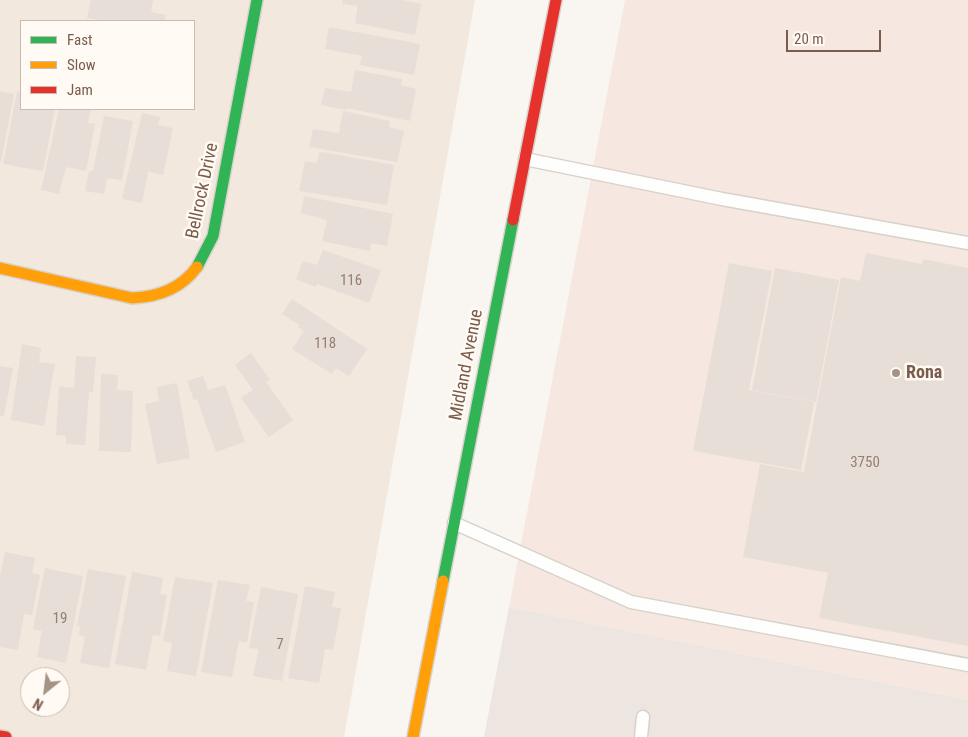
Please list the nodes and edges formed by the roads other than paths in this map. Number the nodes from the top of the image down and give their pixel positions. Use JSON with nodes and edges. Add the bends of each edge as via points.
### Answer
{"nodes":[{"id":1,"x":257,"y":0,"type":"edge"},
{"id":2,"x":556,"y":0,"type":"edge"},
{"id":3,"x":525,"y":158,"type":"junction"},
{"id":4,"x":968,"y":243,"type":"edge"},
{"id":5,"x":0,"y":268,"type":"edge"},
{"id":6,"x":454,"y":523,"type":"junction"},
{"id":7,"x":968,"y":665,"type":"edge"},
{"id":8,"x":643,"y":717,"type":"dead end"},
{"id":9,"x":0,"y":736,"type":"edge"},
{"id":10,"x":6,"y":737,"type":"edge"},
{"id":11,"x":413,"y":737,"type":"edge"},
{"id":12,"x":641,"y":737,"type":"edge"}],
"edges":[{"from":1,"to":5,"type":"main road","name":"Bellrock Drive","via":[[213,236],[200,267],[187,281],[152,297],[132,298]]},
{"from":2,"to":3,"type":"main road","name":"Midland Avenue"},
{"from":3,"to":4,"type":"lane","via":[[722,199]]},
{"from":3,"to":6,"type":"main road","name":"Midland Avenue"},
{"from":6,"to":7,"type":"lane","via":[[631,602]]},
{"from":6,"to":11,"type":"main road","name":"Midland Avenue"},
{"from":8,"to":12,"type":"lane"},
{"from":9,"to":10,"type":"main road"}]}
